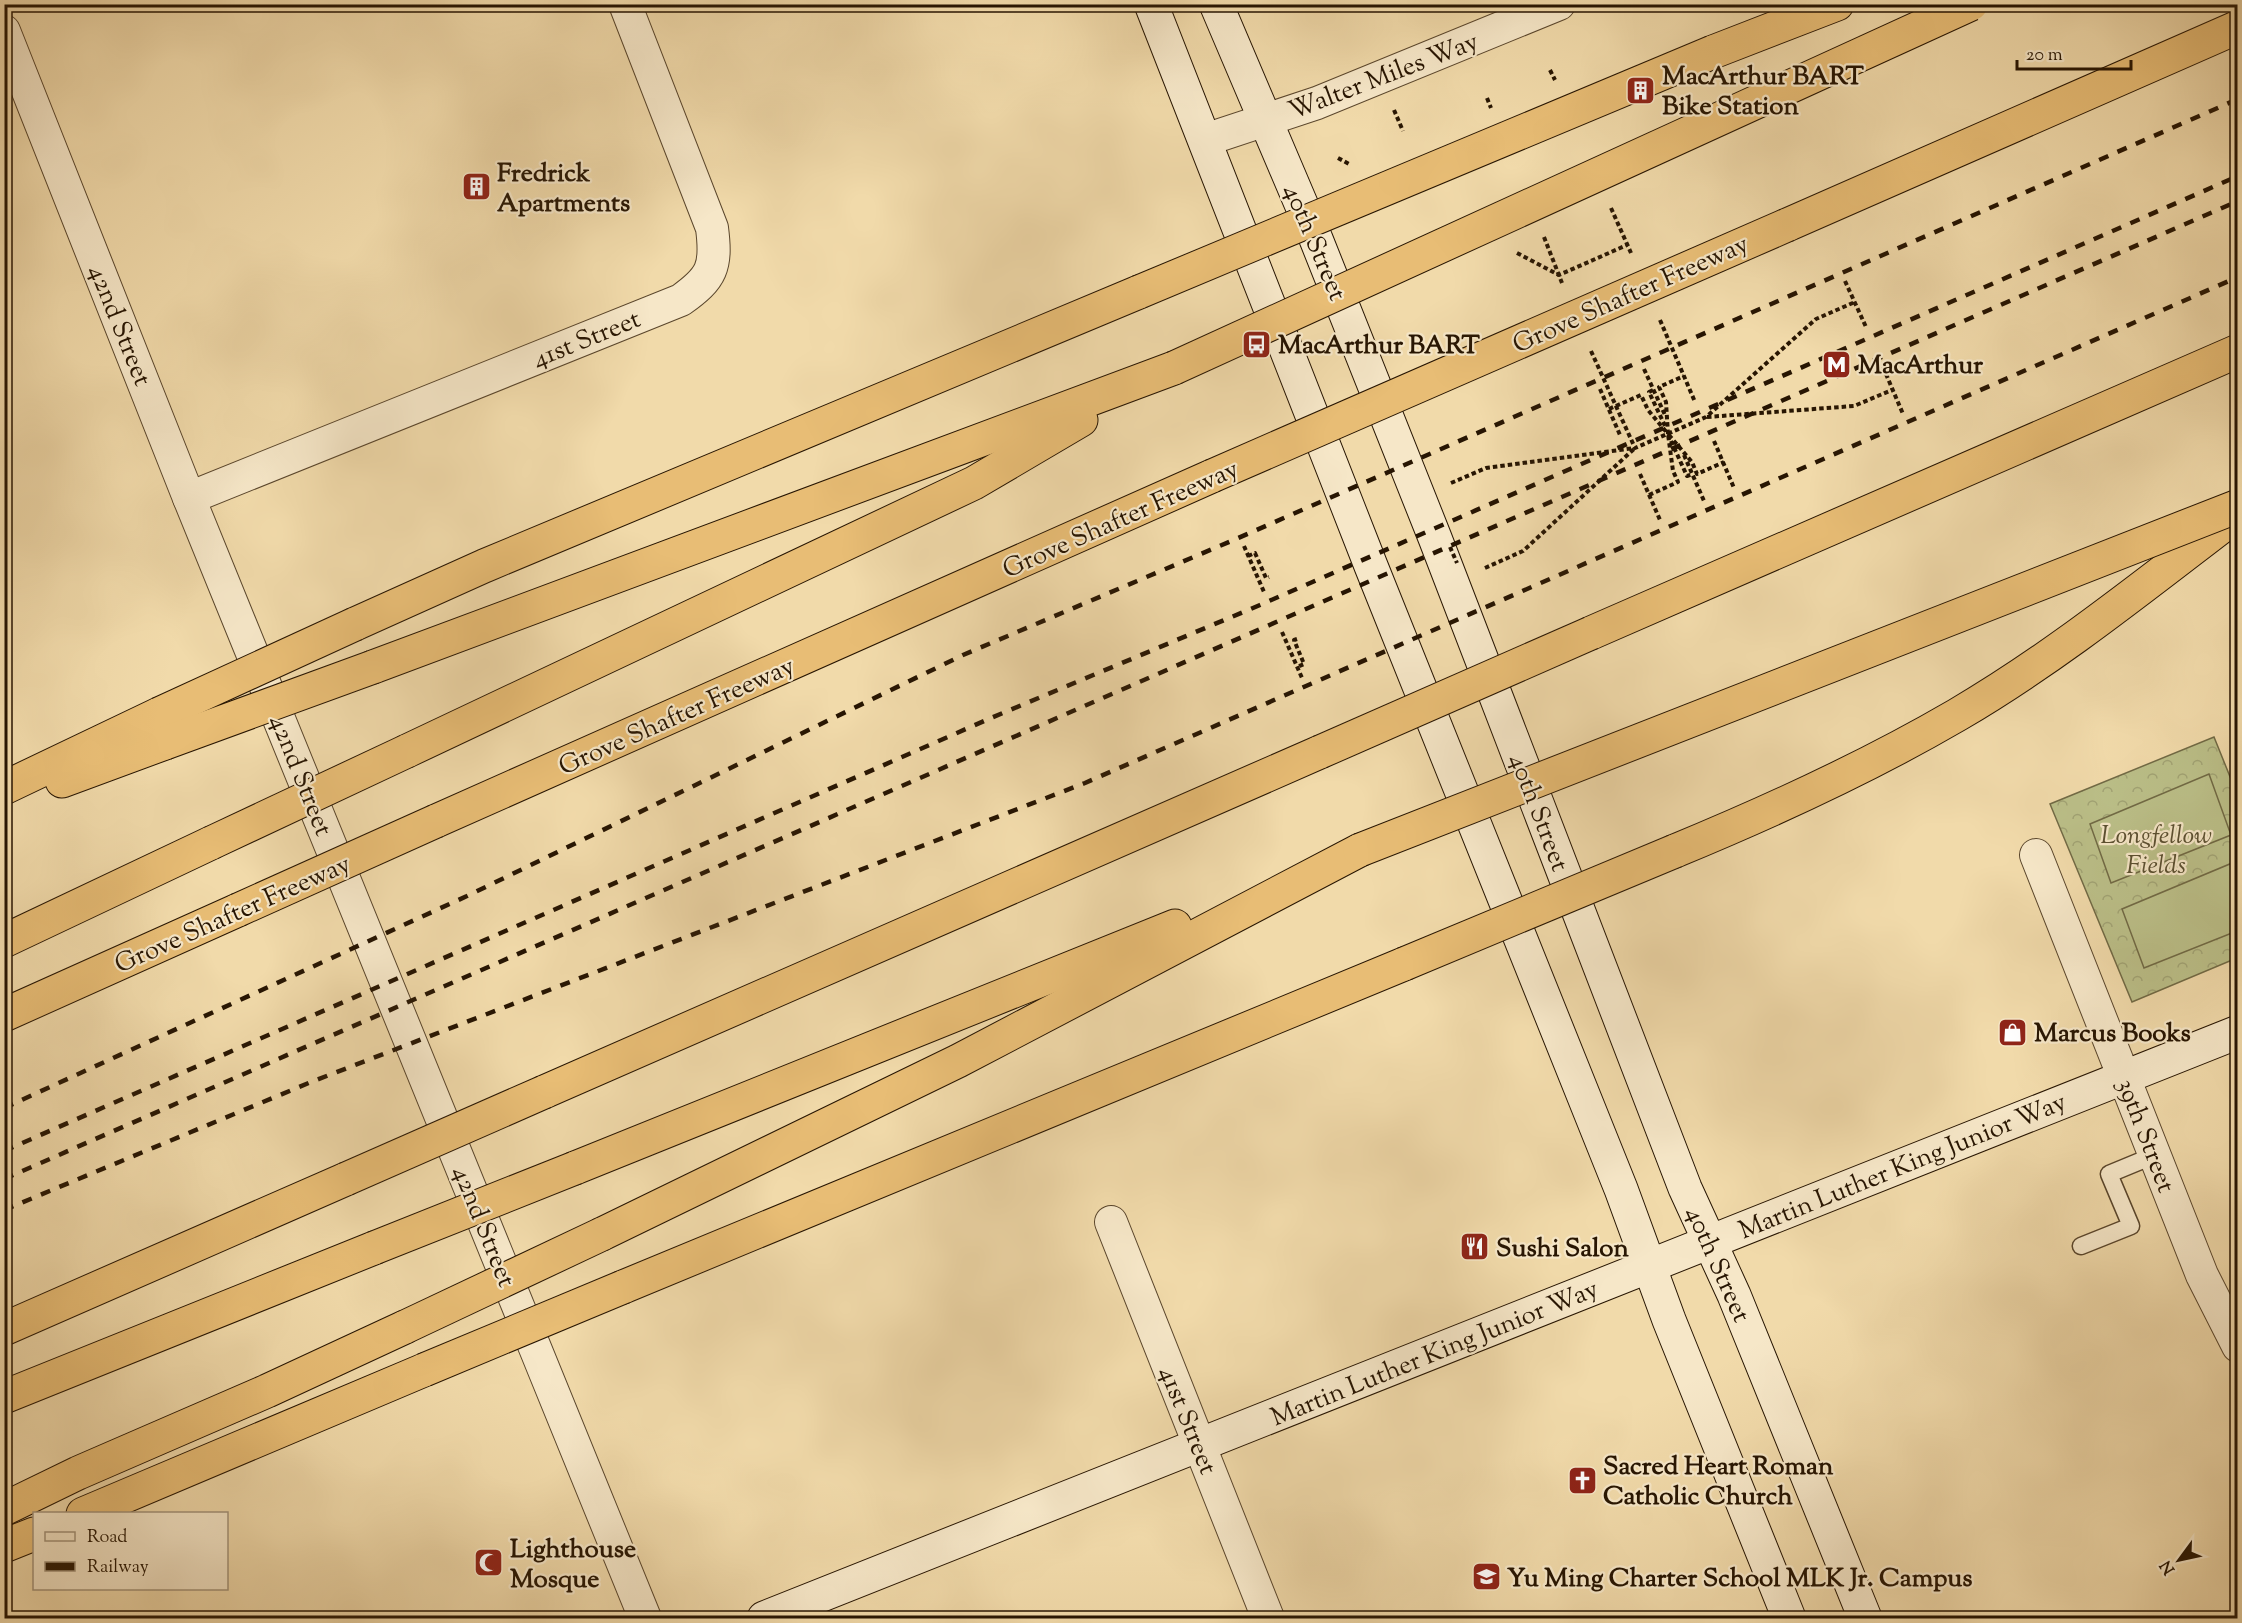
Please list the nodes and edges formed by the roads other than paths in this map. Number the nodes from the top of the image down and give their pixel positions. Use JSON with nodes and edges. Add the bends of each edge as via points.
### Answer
{"nodes":[{"id":1,"x":625,"y":4,"type":"edge"},
{"id":2,"x":1151,"y":4,"type":"edge"},
{"id":3,"x":1216,"y":4,"type":"edge"},
{"id":4,"x":1559,"y":4,"type":"edge"},
{"id":5,"x":1837,"y":4,"type":"edge"},
{"id":6,"x":1971,"y":4,"type":"edge"},
{"id":7,"x":2238,"y":27,"type":"edge"},
{"id":8,"x":4,"y":31,"type":"edge"},
{"id":9,"x":1264,"y":121,"type":"junction"},
{"id":10,"x":1205,"y":140,"type":"junction"},
{"id":11,"x":2238,"y":351,"type":"edge"},
{"id":12,"x":1164,"y":372,"type":"junction"},
{"id":13,"x":189,"y":498,"type":"junction"},
{"id":14,"x":2238,"y":506,"type":"edge"},
{"id":15,"x":2238,"y":514,"type":"edge"},
{"id":16,"x":162,"y":729,"type":"junction"},
{"id":17,"x":4,"y":788,"type":"edge"},
{"id":18,"x":4,"y":802,"type":"edge"},
{"id":19,"x":1360,"y":850,"type":"junction"},
{"id":20,"x":2036,"y":855,"type":"dead end"},
{"id":21,"x":4,"y":941,"type":"edge"},
{"id":22,"x":4,"y":1015,"type":"edge"},
{"id":23,"x":2238,"y":1032,"type":"edge"},
{"id":24,"x":2124,"y":1077,"type":"junction"},
{"id":25,"x":2155,"y":1155,"type":"junction"},
{"id":26,"x":1111,"y":1222,"type":"dead end"},
{"id":27,"x":1709,"y":1242,"type":"junction"},
{"id":28,"x":2081,"y":1246,"type":"dead end"},
{"id":29,"x":1649,"y":1266,"type":"junction"},
{"id":30,"x":4,"y":1329,"type":"edge"},
{"id":31,"x":2238,"y":1346,"type":"edge"},
{"id":32,"x":4,"y":1397,"type":"edge"},
{"id":33,"x":1199,"y":1445,"type":"junction"},
{"id":34,"x":4,"y":1509,"type":"edge"},
{"id":35,"x":88,"y":1512,"type":"edge"},
{"id":36,"x":33,"y":1534,"type":"edge"},
{"id":37,"x":4,"y":1546,"type":"edge"},
{"id":38,"x":645,"y":1618,"type":"edge"},
{"id":39,"x":764,"y":1618,"type":"edge"},
{"id":40,"x":1268,"y":1618,"type":"edge"},
{"id":41,"x":1789,"y":1618,"type":"edge"},
{"id":42,"x":1865,"y":1618,"type":"edge"}],
"edges":[{"from":1,"to":13,"type":"street","name":"41st Street","via":[[712,228],[715,251],[710,273],[700,286],[670,305]]},
{"from":2,"to":10,"type":"main road"},
{"from":3,"to":9,"type":"main road","name":"40th Street"},
{"from":4,"to":9,"type":"street","name":"Walter Miles Way"},
{"from":5,"to":16,"type":"highway","bridge":true,"via":[[1713,52],[560,534],[356,624]]},
{"from":6,"to":12,"type":"highway","bridge":true},
{"from":7,"to":22,"type":"highway","name":"Grove Shafter Freeway","bridge":true,"via":[[1212,476]]},
{"from":8,"to":13,"type":"street","name":"42nd Street"},
{"from":9,"to":10,"type":"street","name":"Walter Miles Way"},
{"from":9,"to":27,"type":"main road","name":"40th Street","via":[[1316,239],[1435,538]]},
{"from":10,"to":29,"type":"main road"},
{"from":11,"to":30,"type":"highway","bridge":true},
{"from":12,"to":16,"type":"highway","bridge":true,"via":[[373,667]]},
{"from":12,"to":21,"type":"highway","bridge":true,"via":[[974,483]]},
{"from":13,"to":38,"type":"street","name":"42nd Street"},
{"from":14,"to":19,"type":"highway","bridge":true},
{"from":15,"to":35,"type":"highway","bridge":true,"via":[[2065,643],[1959,714],[1850,774],[1674,851]]},
{"from":16,"to":17,"type":"highway"},
{"from":16,"to":18,"type":"highway"},
{"from":19,"to":32,"type":"highway","bridge":true},
{"from":19,"to":34,"type":"highway","bridge":true,"via":[[958,1061],[405,1327]]},
{"from":20,"to":24,"type":"street","name":"39th Street"},
{"from":23,"to":24,"type":"main road","name":"Martin Luther King Junior Way"},
{"from":24,"to":25,"type":"street","name":"39th Street"},
{"from":24,"to":27,"type":"main road","name":"Martin Luther King Junior Way"},
{"from":25,"to":28,"type":"lane","via":[[2109,1174],[2131,1226]]},
{"from":25,"to":31,"type":"street","name":"39th Street","via":[[2202,1275]]},
{"from":26,"to":33,"type":"street","name":"41st Street"},
{"from":27,"to":29,"type":"main road","name":"Martin Luther King Junior Way"},
{"from":27,"to":42,"type":"main road","name":"40th Street"},
{"from":29,"to":33,"type":"main road","name":"Martin Luther King Junior Way"},
{"from":29,"to":41,"type":"main road"},
{"from":33,"to":39,"type":"main road","name":"Martin Luther King Junior Way"},
{"from":33,"to":40,"type":"street","name":"41st Street"},
{"from":36,"to":37,"type":"highway"}]}
